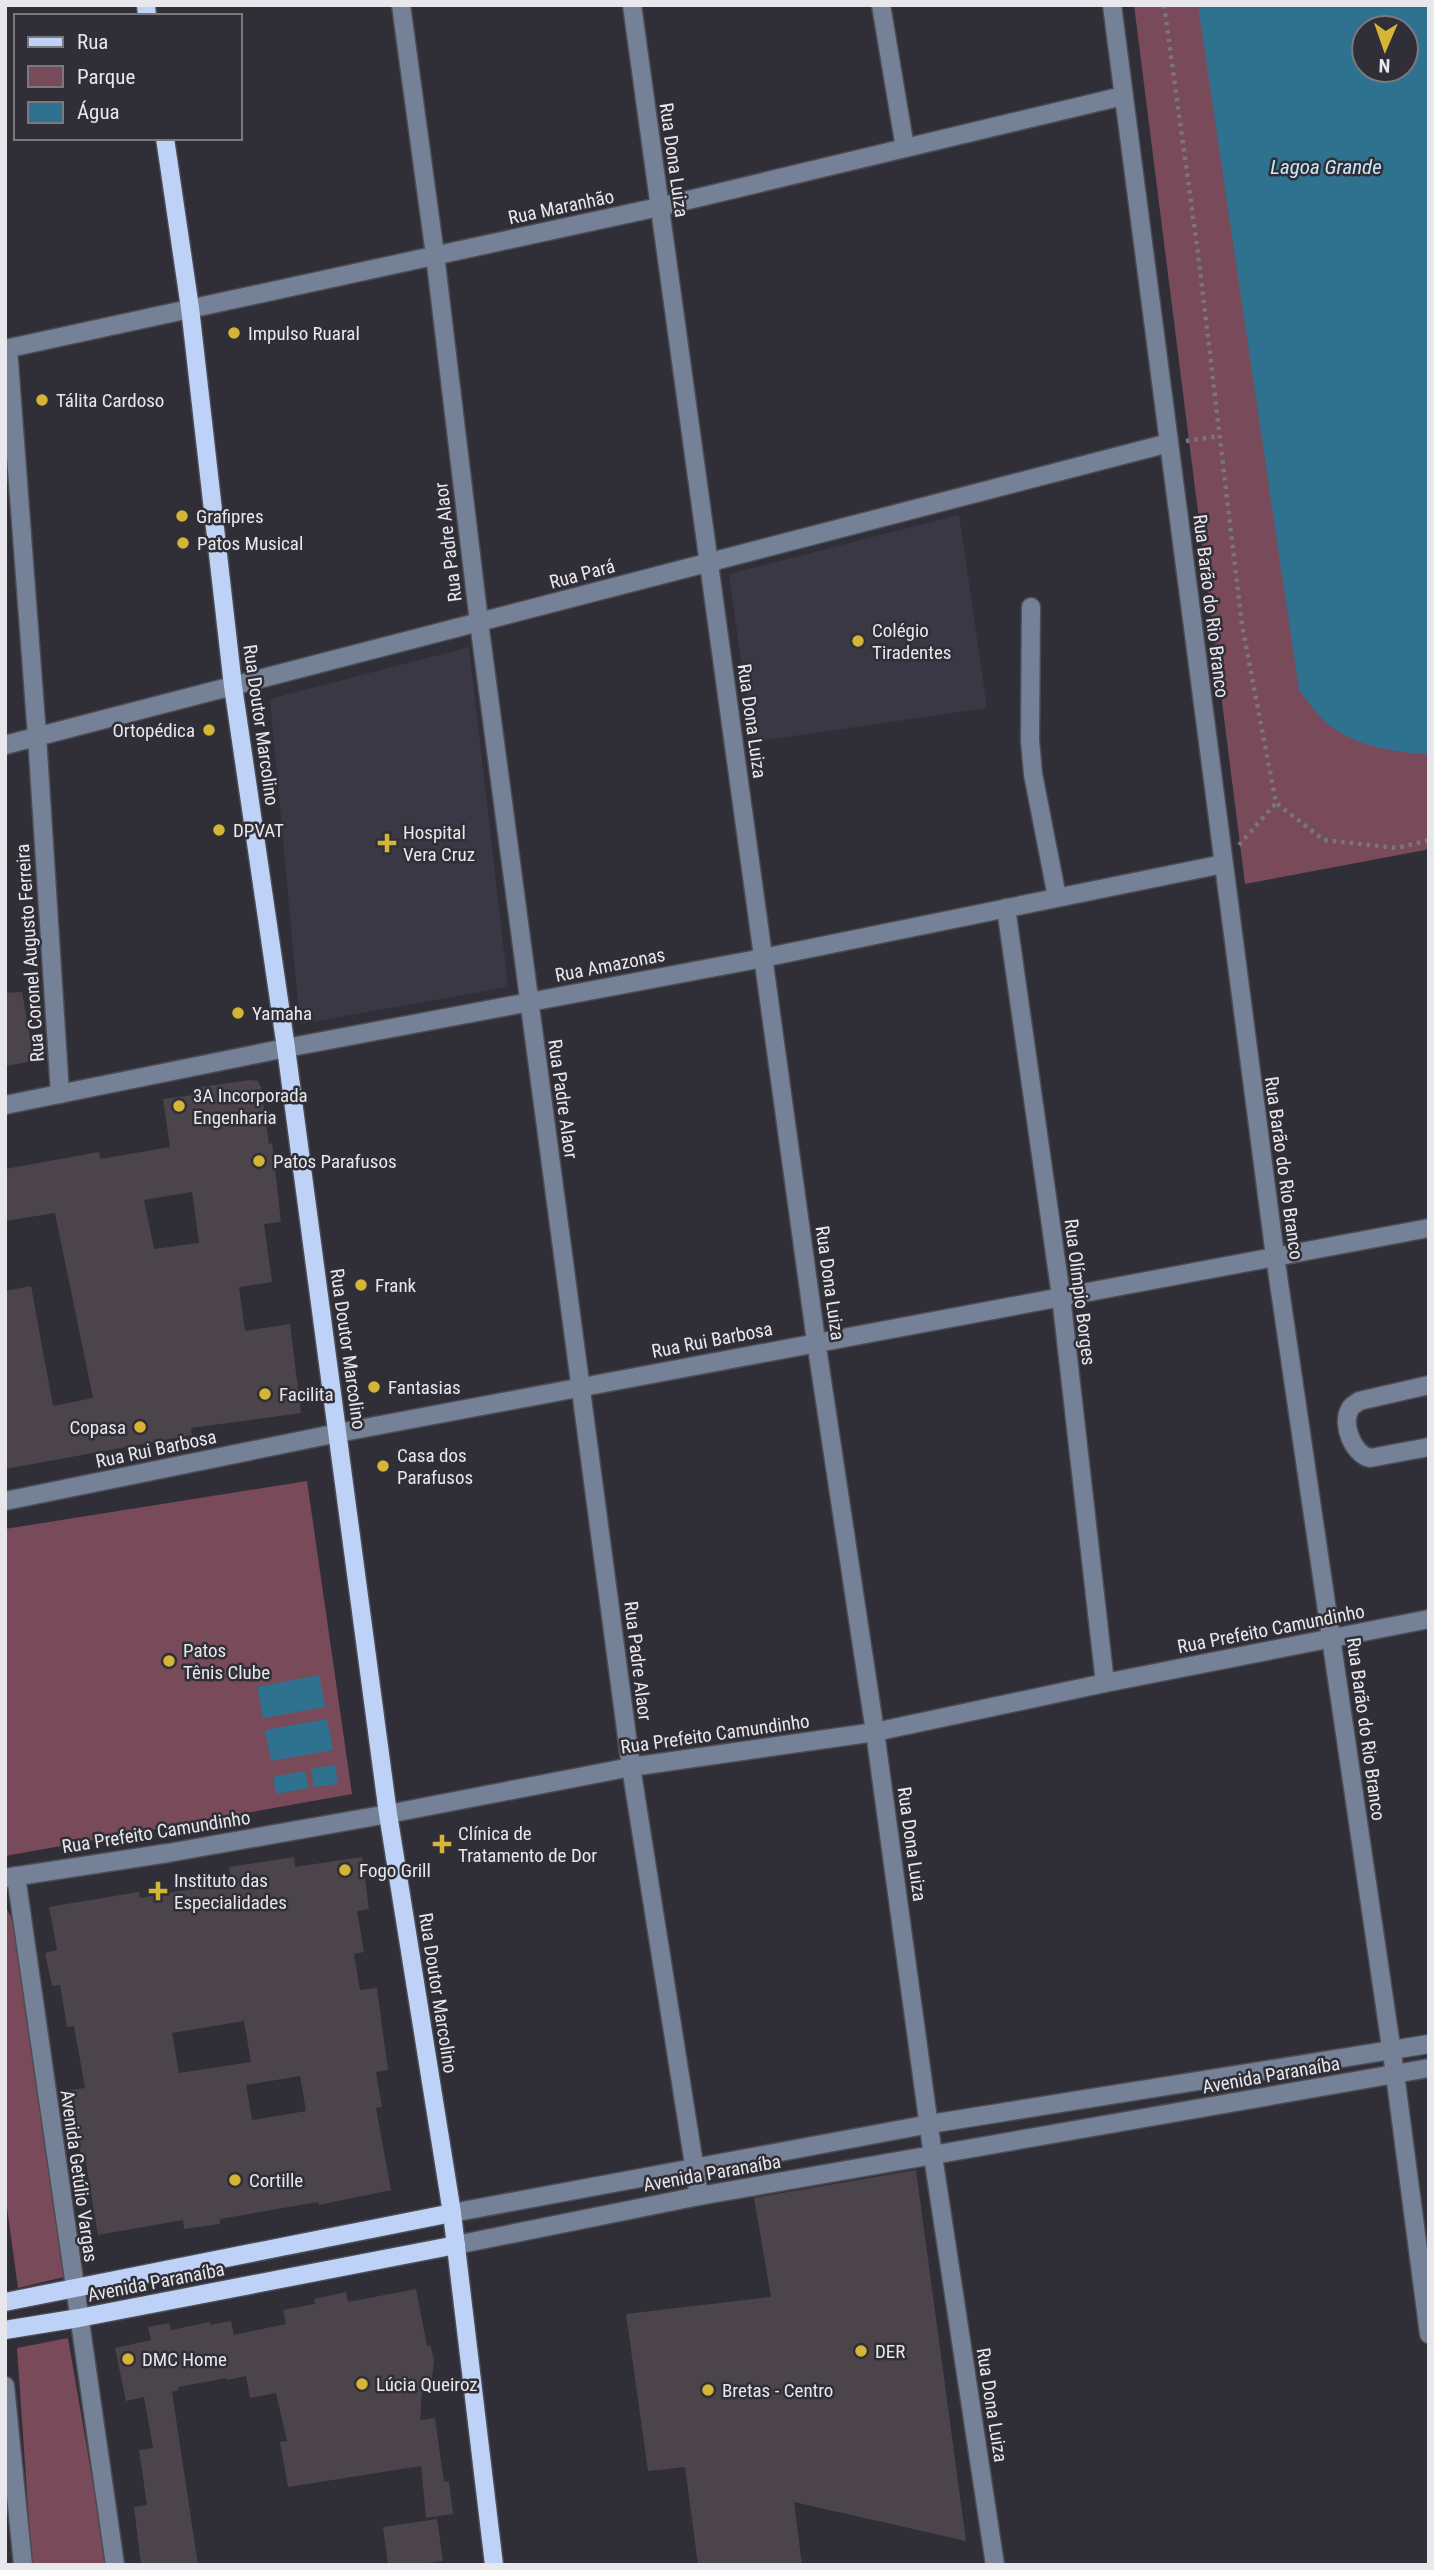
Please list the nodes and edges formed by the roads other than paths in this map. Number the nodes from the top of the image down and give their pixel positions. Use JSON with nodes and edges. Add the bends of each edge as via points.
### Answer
{"nodes":[{"id":1,"x":401,"y":5,"type":"edge"},
{"id":2,"x":632,"y":5,"type":"edge"},
{"id":3,"x":881,"y":5,"type":"edge"},
{"id":4,"x":1112,"y":5,"type":"edge"},
{"id":5,"x":1124,"y":96,"type":"junction"},
{"id":6,"x":165,"y":140,"type":"edge"},
{"id":7,"x":905,"y":148,"type":"junction"},
{"id":8,"x":659,"y":207,"type":"junction"},
{"id":9,"x":435,"y":255,"type":"junction"},
{"id":10,"x":190,"y":308,"type":"junction"},
{"id":11,"x":7,"y":349,"type":"edge"},
{"id":12,"x":1169,"y":443,"type":"junction"},
{"id":13,"x":708,"y":563,"type":"junction"},
{"id":14,"x":1031,"y":607,"type":"dead end"},
{"id":15,"x":479,"y":622,"type":"junction"},
{"id":16,"x":233,"y":686,"type":"junction"},
{"id":17,"x":37,"y":736,"type":"junction"},
{"id":18,"x":5,"y":745,"type":"edge"},
{"id":19,"x":1223,"y":864,"type":"junction"},
{"id":20,"x":1058,"y":897,"type":"junction"},
{"id":21,"x":1006,"y":908,"type":"junction"},
{"id":22,"x":763,"y":958,"type":"junction"},
{"id":23,"x":528,"y":1002,"type":"junction"},
{"id":24,"x":286,"y":1048,"type":"junction"},
{"id":25,"x":60,"y":1094,"type":"junction"},
{"id":26,"x":5,"y":1105,"type":"edge"},
{"id":27,"x":1429,"y":1228,"type":"edge"},
{"id":28,"x":1275,"y":1256,"type":"junction"},
{"id":29,"x":1061,"y":1296,"type":"junction"},
{"id":30,"x":816,"y":1341,"type":"junction"},
{"id":31,"x":1429,"y":1385,"type":"edge"},
{"id":32,"x":581,"y":1387,"type":"junction"},
{"id":33,"x":338,"y":1433,"type":"junction"},
{"id":34,"x":1429,"y":1447,"type":"edge"},
{"id":35,"x":5,"y":1501,"type":"edge"},
{"id":36,"x":1429,"y":1619,"type":"edge"},
{"id":37,"x":1332,"y":1638,"type":"junction"},
{"id":38,"x":1105,"y":1683,"type":"junction"},
{"id":39,"x":875,"y":1732,"type":"junction"},
{"id":40,"x":631,"y":1767,"type":"junction"},
{"id":41,"x":388,"y":1814,"type":"junction"},
{"id":42,"x":11,"y":1877,"type":"edge"},
{"id":43,"x":12,"y":1900,"type":"edge"},
{"id":44,"x":1429,"y":2044,"type":"edge"},
{"id":45,"x":1391,"y":2050,"type":"junction"},
{"id":46,"x":1429,"y":2068,"type":"edge"},
{"id":47,"x":1395,"y":2074,"type":"junction"},
{"id":48,"x":930,"y":2124,"type":"junction"},
{"id":49,"x":933,"y":2156,"type":"junction"},
{"id":50,"x":695,"y":2166,"type":"junction"},
{"id":51,"x":615,"y":2182,"type":"junction"},
{"id":52,"x":543,"y":2196,"type":"junction"},
{"id":53,"x":699,"y":2196,"type":"junction"},
{"id":54,"x":621,"y":2212,"type":"junction"},
{"id":55,"x":452,"y":2213,"type":"junction"},
{"id":56,"x":548,"y":2227,"type":"junction"},
{"id":57,"x":456,"y":2245,"type":"junction"},
{"id":58,"x":75,"y":2289,"type":"junction"},
{"id":59,"x":5,"y":2302,"type":"edge"},
{"id":60,"x":79,"y":2318,"type":"junction"},
{"id":61,"x":5,"y":2330,"type":"edge"},
{"id":62,"x":1429,"y":2334,"type":"edge"},
{"id":63,"x":5,"y":2386,"type":"edge"},
{"id":64,"x":23,"y":2565,"type":"edge"},
{"id":65,"x":115,"y":2565,"type":"edge"},
{"id":66,"x":494,"y":2565,"type":"edge"},
{"id":67,"x":995,"y":2565,"type":"edge"}],
"edges":[{"from":1,"to":9,"type":"street","name":"Rua Padre Alaor"},
{"from":2,"to":8,"type":"street","name":"Rua Dona Luiza"},
{"from":3,"to":7,"type":"street"},
{"from":4,"to":5,"type":"street","name":"Rua Barão do Rio Branco"},
{"from":5,"to":7,"type":"street","name":"Rua Maranhão"},
{"from":5,"to":12,"type":"street","name":"Rua Barão do Rio Branco"},
{"from":6,"to":10,"type":"main road","name":"Rua Doutor Marcolino"},
{"from":7,"to":8,"type":"street","name":"Rua Maranhão"},
{"from":8,"to":9,"type":"street","name":"Rua Maranhão"},
{"from":8,"to":13,"type":"street","name":"Rua Dona Luiza"},
{"from":9,"to":10,"type":"street","name":"Rua Maranhão"},
{"from":9,"to":15,"type":"street","name":"Rua Padre Alaor"},
{"from":10,"to":11,"type":"street","name":"Rua Maranhão"},
{"from":10,"to":16,"type":"main road","name":"Rua Doutor Marcolino"},
{"from":11,"to":17,"type":"street","name":"Rua Coronel Augusto Ferreira"},
{"from":12,"to":13,"type":"street","name":"Rua Pará"},
{"from":12,"to":19,"type":"street","name":"Rua Barão do Rio Branco"},
{"from":13,"to":15,"type":"street","name":"Rua Pará"},
{"from":13,"to":22,"type":"street","name":"Rua Dona Luiza"},
{"from":14,"to":20,"type":"street","via":[[1033,775]]},
{"from":15,"to":16,"type":"street","name":"Rua Pará"},
{"from":15,"to":23,"type":"street","name":"Rua Padre Alaor"},
{"from":16,"to":17,"type":"street","name":"Rua Pará"},
{"from":16,"to":24,"type":"main road","name":"Rua Doutor Marcolino"},
{"from":17,"to":18,"type":"street","name":"Rua Pará"},
{"from":17,"to":25,"type":"street","name":"Rua Coronel Augusto Ferreira"},
{"from":19,"to":20,"type":"street","name":"Rua Amazonas"},
{"from":19,"to":28,"type":"street","name":"Rua Barão do Rio Branco"},
{"from":20,"to":21,"type":"street","name":"Rua Amazonas"},
{"from":21,"to":22,"type":"street","name":"Rua Amazonas"},
{"from":21,"to":29,"type":"street","name":"Rua Olímpio Borges"},
{"from":22,"to":23,"type":"street","name":"Rua Amazonas"},
{"from":22,"to":30,"type":"street","name":"Rua Dona Luiza"},
{"from":23,"to":24,"type":"street","name":"Rua Amazonas"},
{"from":23,"to":32,"type":"street","name":"Rua Padre Alaor"},
{"from":24,"to":25,"type":"street","name":"Rua Amazonas"},
{"from":24,"to":33,"type":"main road","name":"Rua Doutor Marcolino"},
{"from":25,"to":26,"type":"street","name":"Rua Amazonas"},
{"from":27,"to":28,"type":"street","name":"Rua Rui Barbosa"},
{"from":28,"to":29,"type":"street","name":"Rua Rui Barbosa"},
{"from":28,"to":37,"type":"street","name":"Rua Barão do Rio Branco"},
{"from":29,"to":30,"type":"street","name":"Rua Rui Barbosa"},
{"from":29,"to":38,"type":"street","name":"Rua Olímpio Borges"},
{"from":30,"to":32,"type":"street","name":"Rua Rui Barbosa"},
{"from":30,"to":39,"type":"street","name":"Rua Dona Luiza"},
{"from":31,"to":34,"type":"street","via":[[1359,1401],[1350,1408],[1347,1421],[1353,1447],[1361,1456]]},
{"from":32,"to":33,"type":"street","name":"Rua Rui Barbosa"},
{"from":32,"to":40,"type":"street","name":"Rua Padre Alaor"},
{"from":33,"to":35,"type":"street","name":"Rua Rui Barbosa"},
{"from":33,"to":41,"type":"main road","name":"Rua Doutor Marcolino"},
{"from":36,"to":37,"type":"street","name":"Rua Prefeito Camundinho"},
{"from":37,"to":38,"type":"street","name":"Rua Prefeito Camundinho"},
{"from":37,"to":45,"type":"street","name":"Rua Barão do Rio Branco"},
{"from":38,"to":39,"type":"street","name":"Rua Prefeito Camundinho"},
{"from":39,"to":40,"type":"street","name":"Rua Prefeito Camundinho"},
{"from":39,"to":48,"type":"street","name":"Rua Dona Luiza"},
{"from":40,"to":41,"type":"street","name":"Rua Prefeito Camundinho"},
{"from":40,"to":50,"type":"street","name":"Rua Padre Alaor"},
{"from":41,"to":42,"type":"street","name":"Rua Prefeito Camundinho"},
{"from":41,"to":55,"type":"main road","name":"Rua Doutor Marcolino"},
{"from":42,"to":43,"type":"street","name":"Avenida Getúlio Vargas"},
{"from":43,"to":58,"type":"street","name":"Avenida Getúlio Vargas"},
{"from":44,"to":45,"type":"street","name":"Avenida Paranaíba"},
{"from":45,"to":47,"type":"street","name":"Rua Barão do Rio Branco"},
{"from":45,"to":48,"type":"street","name":"Avenida Paranaíba"},
{"from":46,"to":47,"type":"street","name":"Avenida Paranaíba"},
{"from":47,"to":49,"type":"street","name":"Avenida Paranaíba"},
{"from":47,"to":62,"type":"street","name":"Rua Barão do Rio Branco"},
{"from":48,"to":49,"type":"street","name":"Rua Dona Luiza"},
{"from":48,"to":50,"type":"street","name":"Avenida Paranaíba"},
{"from":49,"to":53,"type":"street","name":"Avenida Paranaíba"},
{"from":49,"to":67,"type":"street","name":"Rua Dona Luiza"},
{"from":50,"to":51,"type":"street","name":"Avenida Paranaíba"},
{"from":50,"to":53,"type":"street","name":"Rua Padre Alaor"},
{"from":51,"to":52,"type":"street","name":"Avenida Paranaíba"},
{"from":51,"to":54,"type":"street"},
{"from":52,"to":55,"type":"street","name":"Avenida Paranaíba"},
{"from":52,"to":56,"type":"street"},
{"from":53,"to":54,"type":"street","name":"Avenida Paranaíba"},
{"from":54,"to":56,"type":"street","name":"Avenida Paranaíba"},
{"from":55,"to":57,"type":"main road","name":"Rua Doutor Marcolino"},
{"from":55,"to":58,"type":"main road","name":"Avenida Paranaíba"},
{"from":56,"to":57,"type":"street","name":"Avenida Paranaíba"},
{"from":57,"to":60,"type":"main road","name":"Avenida Paranaíba"},
{"from":57,"to":66,"type":"main road","name":"Rua Doutor Marcolino"},
{"from":58,"to":59,"type":"main road","name":"Avenida Paranaíba"},
{"from":58,"to":60,"type":"street","name":"Avenida Getúlio Vargas"},
{"from":60,"to":61,"type":"main road","name":"Avenida Paranaíba"},
{"from":60,"to":65,"type":"street","name":"Avenida Getúlio Vargas"},
{"from":63,"to":64,"type":"street"}]}
